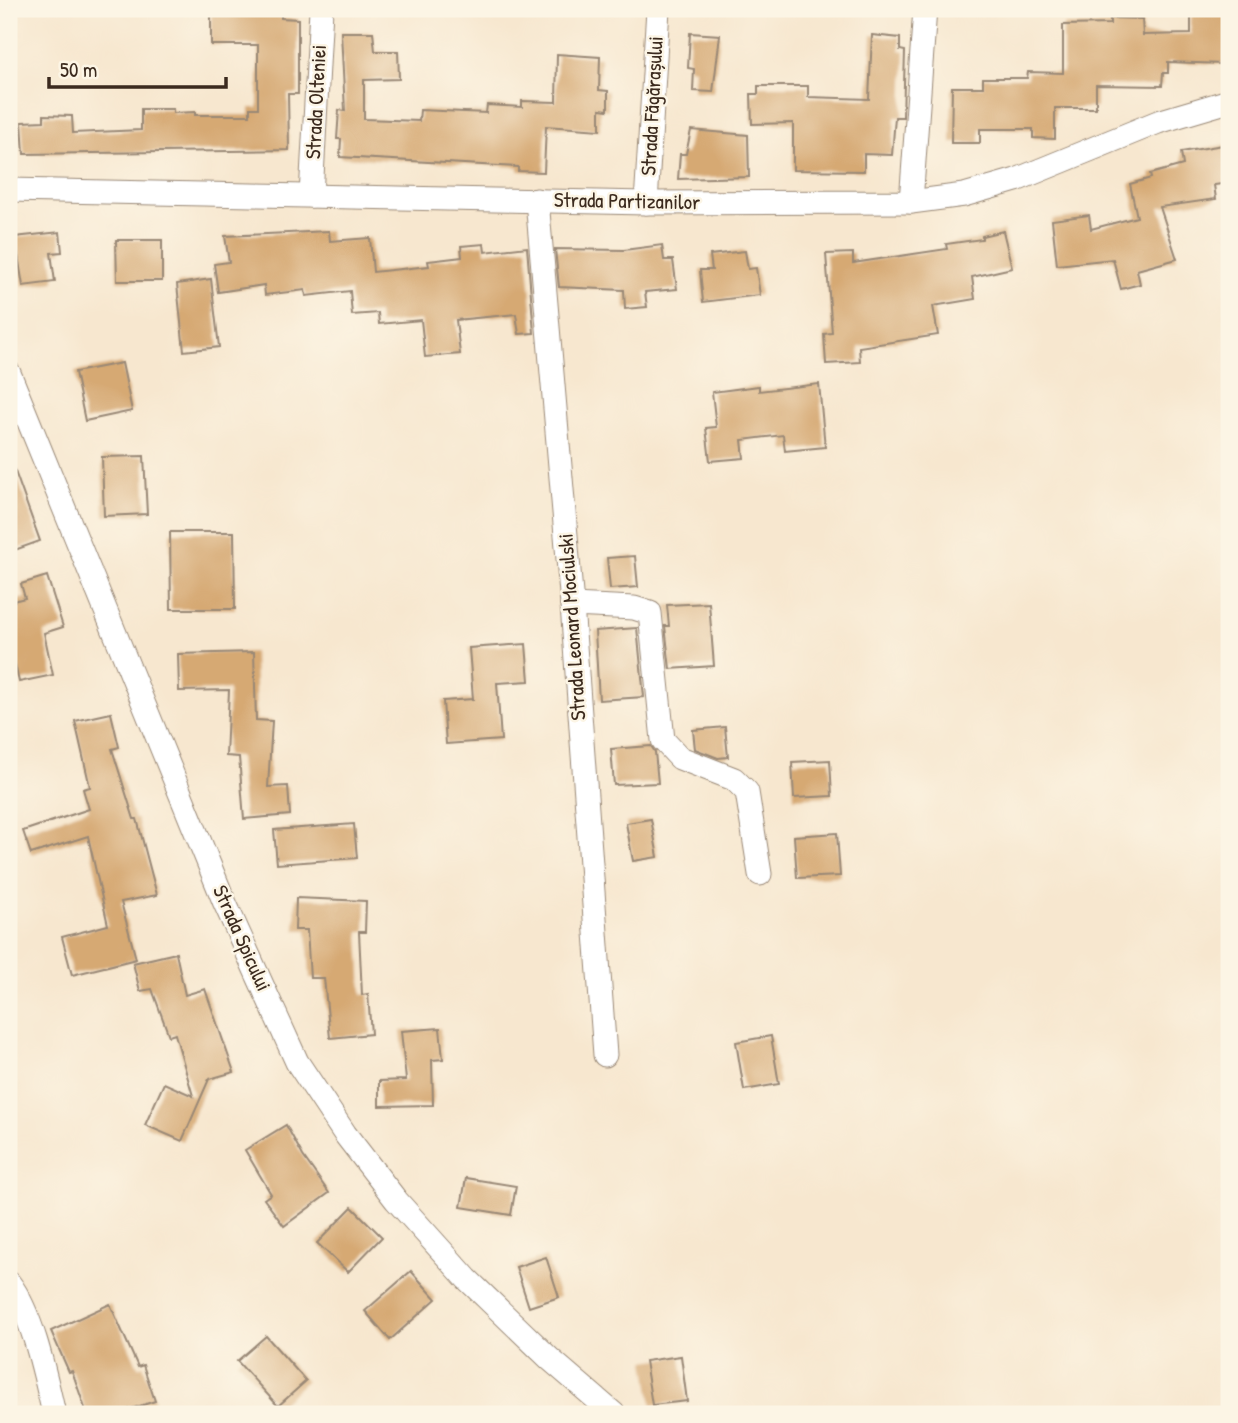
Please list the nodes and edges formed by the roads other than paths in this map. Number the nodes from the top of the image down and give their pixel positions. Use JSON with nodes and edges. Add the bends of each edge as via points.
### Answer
{"nodes":[{"id":1,"x":321,"y":9,"type":"edge"},
{"id":2,"x":658,"y":9,"type":"edge"},
{"id":3,"x":925,"y":9,"type":"edge"},
{"id":4,"x":1229,"y":102,"type":"edge"},
{"id":5,"x":9,"y":190,"type":"edge"},
{"id":6,"x":311,"y":196,"type":"junction"},
{"id":7,"x":537,"y":200,"type":"junction"},
{"id":8,"x":911,"y":202,"type":"junction"},
{"id":9,"x":646,"y":203,"type":"junction"},
{"id":10,"x":9,"y":373,"type":"edge"},
{"id":11,"x":572,"y":605,"type":"junction"},
{"id":12,"x":760,"y":874,"type":"dead end"},
{"id":13,"x":605,"y":1055,"type":"dead end"},
{"id":14,"x":9,"y":1283,"type":"edge"},
{"id":15,"x":54,"y":1414,"type":"edge"},
{"id":16,"x":614,"y":1414,"type":"edge"}],
"edges":[{"from":1,"to":6,"type":"street","name":"Strada Olteniei"},
{"from":2,"to":9,"type":"street","name":"Strada Făgărașului"},
{"from":3,"to":8,"type":"street"},
{"from":4,"to":8,"type":"street","name":"Strada Partizanilor","via":[[1158,122],[1016,180],[964,195]]},
{"from":5,"to":6,"type":"street","name":"Strada Partizanilor"},
{"from":6,"to":7,"type":"street","name":"Strada Partizanilor"},
{"from":7,"to":9,"type":"street","name":"Strada Partizanilor"},
{"from":7,"to":11,"type":"street","name":"Strada Leonard Mociulski"},
{"from":8,"to":9,"type":"street","name":"Strada Partizanilor"},
{"from":10,"to":16,"type":"street","name":"Strada Spicului","via":[[224,901],[298,1062],[396,1200],[467,1279]]},
{"from":11,"to":12,"type":"street","via":[[650,613],[663,740],[680,758],[734,779],[747,792]]},
{"from":11,"to":13,"type":"street","name":"Strada Leonard Mociulski"},
{"from":14,"to":15,"type":"street","via":[[45,1375]]}]}
